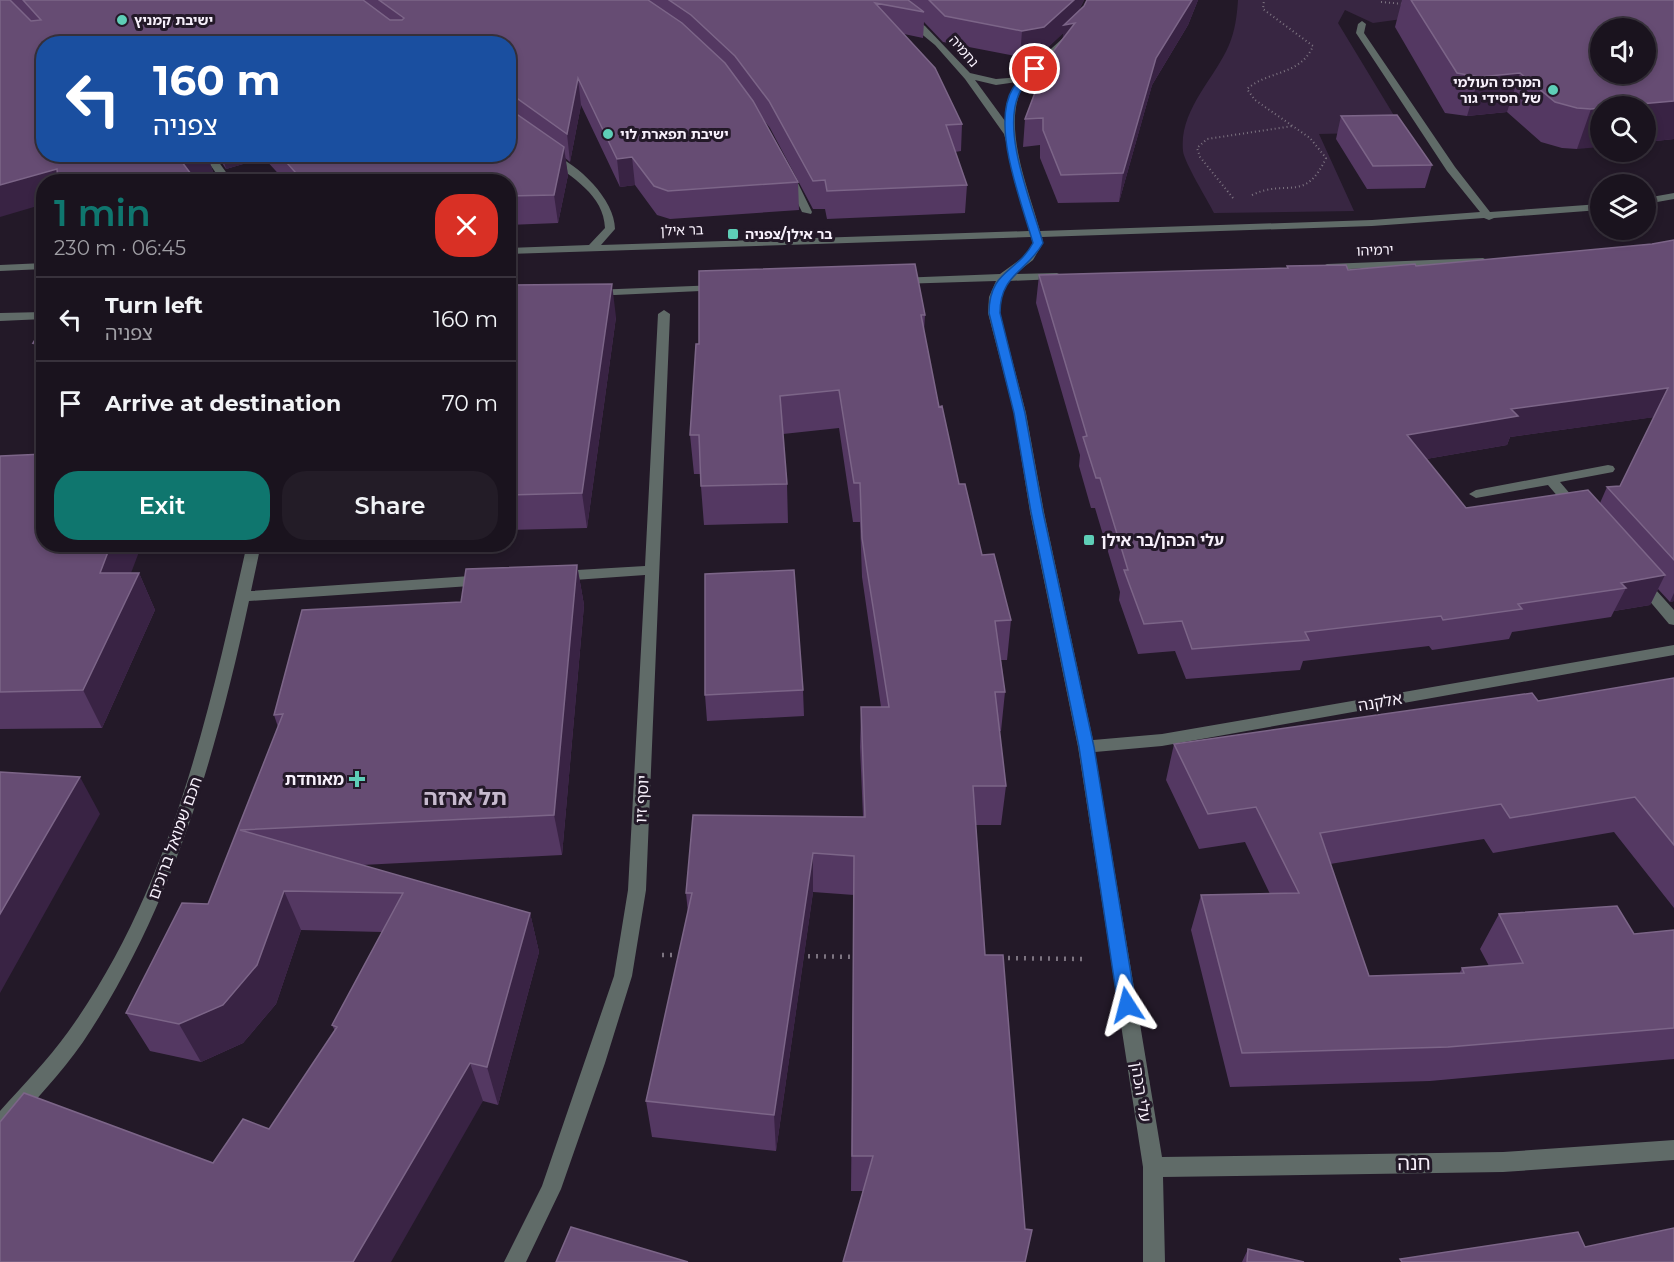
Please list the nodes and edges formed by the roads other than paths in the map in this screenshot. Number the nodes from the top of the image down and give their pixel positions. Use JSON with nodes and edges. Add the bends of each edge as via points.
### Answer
{"nodes":[{"id":1,"x":884,"y":0,"type":"edge"},
{"id":2,"x":1362,"y":24,"type":"dead end"},
{"id":3,"x":1076,"y":29,"type":"edge"},
{"id":4,"x":969,"y":76,"type":"junction"},
{"id":5,"x":1023,"y":79,"type":"junction"},
{"id":6,"x":1009,"y":134,"type":"junction"},
{"id":7,"x":544,"y":151,"type":"edge"},
{"id":8,"x":786,"y":170,"type":"edge"},
{"id":9,"x":1674,"y":196,"type":"edge"},
{"id":10,"x":1656,"y":199,"type":"edge"},
{"id":11,"x":1590,"y":208,"type":"edge"},
{"id":12,"x":807,"y":212,"type":"dead end"},
{"id":13,"x":1489,"y":217,"type":"junction"},
{"id":14,"x":1037,"y":232,"type":"junction"},
{"id":15,"x":592,"y":248,"type":"junction"},
{"id":16,"x":516,"y":251,"type":"edge"},
{"id":17,"x":1498,"y":260,"type":"edge"},
{"id":18,"x":36,"y":266,"type":"edge"},
{"id":19,"x":1314,"y":267,"type":"edge"},
{"id":20,"x":0,"y":268,"type":"edge"},
{"id":21,"x":1072,"y":275,"type":"edge"},
{"id":22,"x":1004,"y":277,"type":"junction"},
{"id":23,"x":888,"y":282,"type":"edge"},
{"id":24,"x":735,"y":287,"type":"edge"},
{"id":25,"x":580,"y":293,"type":"edge"},
{"id":26,"x":664,"y":314,"type":"dead end"},
{"id":27,"x":2,"y":315,"type":"edge"},
{"id":28,"x":36,"y":315,"type":"edge"},
{"id":29,"x":0,"y":330,"type":"edge"},
{"id":30,"x":1608,"y":469,"type":"dead end"},
{"id":31,"x":1551,"y":480,"type":"junction"},
{"id":32,"x":1476,"y":494,"type":"dead end"},
{"id":33,"x":1589,"y":524,"type":"edge"},
{"id":34,"x":252,"y":552,"type":"edge"},
{"id":35,"x":652,"y":570,"type":"junction"},
{"id":36,"x":547,"y":576,"type":"edge"},
{"id":37,"x":1635,"y":576,"type":"edge"},
{"id":38,"x":500,"y":579,"type":"edge"},
{"id":39,"x":243,"y":596,"type":"junction"},
{"id":40,"x":1674,"y":620,"type":"edge"},
{"id":41,"x":1674,"y":650,"type":"edge"},
{"id":42,"x":1086,"y":747,"type":"junction"},
{"id":43,"x":0,"y":1126,"type":"edge"},
{"id":44,"x":1674,"y":1150,"type":"edge"},
{"id":45,"x":1153,"y":1167,"type":"junction"},
{"id":46,"x":515,"y":1262,"type":"edge"},
{"id":47,"x":1154,"y":1262,"type":"edge"}],
"edges":[{"from":1,"to":4,"type":"street","name":"נחמיה","via":[[941,43]]},
{"from":2,"to":13,"type":"street","via":[[1360,33],[1451,169]]},
{"from":3,"to":5,"type":"street"},
{"from":4,"to":5,"type":"street","via":[[996,82]]},
{"from":4,"to":6,"type":"street","name":"נחמיה"},
{"from":5,"to":6,"type":"street","via":[[1011,105]]},
{"from":6,"to":14,"type":"street"},
{"from":7,"to":15,"type":"street","via":[[590,187],[607,209],[610,229]]},
{"from":8,"to":12,"type":"street"},
{"from":9,"to":10,"type":"street"},
{"from":11,"to":13,"type":"street","name":"ירמיהו"},
{"from":13,"to":14,"type":"street","name":"ירמיהו"},
{"from":14,"to":15,"type":"street","name":"בר אילן"},
{"from":14,"to":22,"type":"street","via":[[1038,243],[1033,253]]},
{"from":15,"to":16,"type":"street","name":"בר אילן"},
{"from":17,"to":19,"type":"street","name":"ירמיהו"},
{"from":18,"to":20,"type":"street"},
{"from":21,"to":22,"type":"street"},
{"from":22,"to":23,"type":"street"},
{"from":22,"to":42,"type":"street","name":"עלי הכהן","via":[[994,300],[994,313],[1020,413]]},
{"from":24,"to":25,"type":"street"},
{"from":26,"to":35,"type":"street","name":"יוסף זיו"},
{"from":27,"to":28,"type":"street"},
{"from":27,"to":29,"type":"street"},
{"from":30,"to":31,"type":"street"},
{"from":31,"to":32,"type":"street"},
{"from":31,"to":33,"type":"street"},
{"from":34,"to":39,"type":"street","name":"חכם שמואל ברוכים"},
{"from":35,"to":36,"type":"street"},
{"from":35,"to":46,"type":"street","name":"יוסף זיו","via":[[637,890],[623,976],[555,1178]]},
{"from":37,"to":40,"type":"street"},
{"from":38,"to":39,"type":"street"},
{"from":39,"to":43,"type":"street","name":"חכם שמואל ברוכים","via":[[205,757],[161,885],[118,970],[75,1037]]},
{"from":41,"to":42,"type":"street","name":"אלקנה","via":[[1169,739]]},
{"from":42,"to":45,"type":"street","name":"עלי הכהן"},
{"from":44,"to":45,"type":"street","name":"חנה","via":[[1503,1162]]},
{"from":45,"to":47,"type":"street","name":"עלי הכהן"}]}
